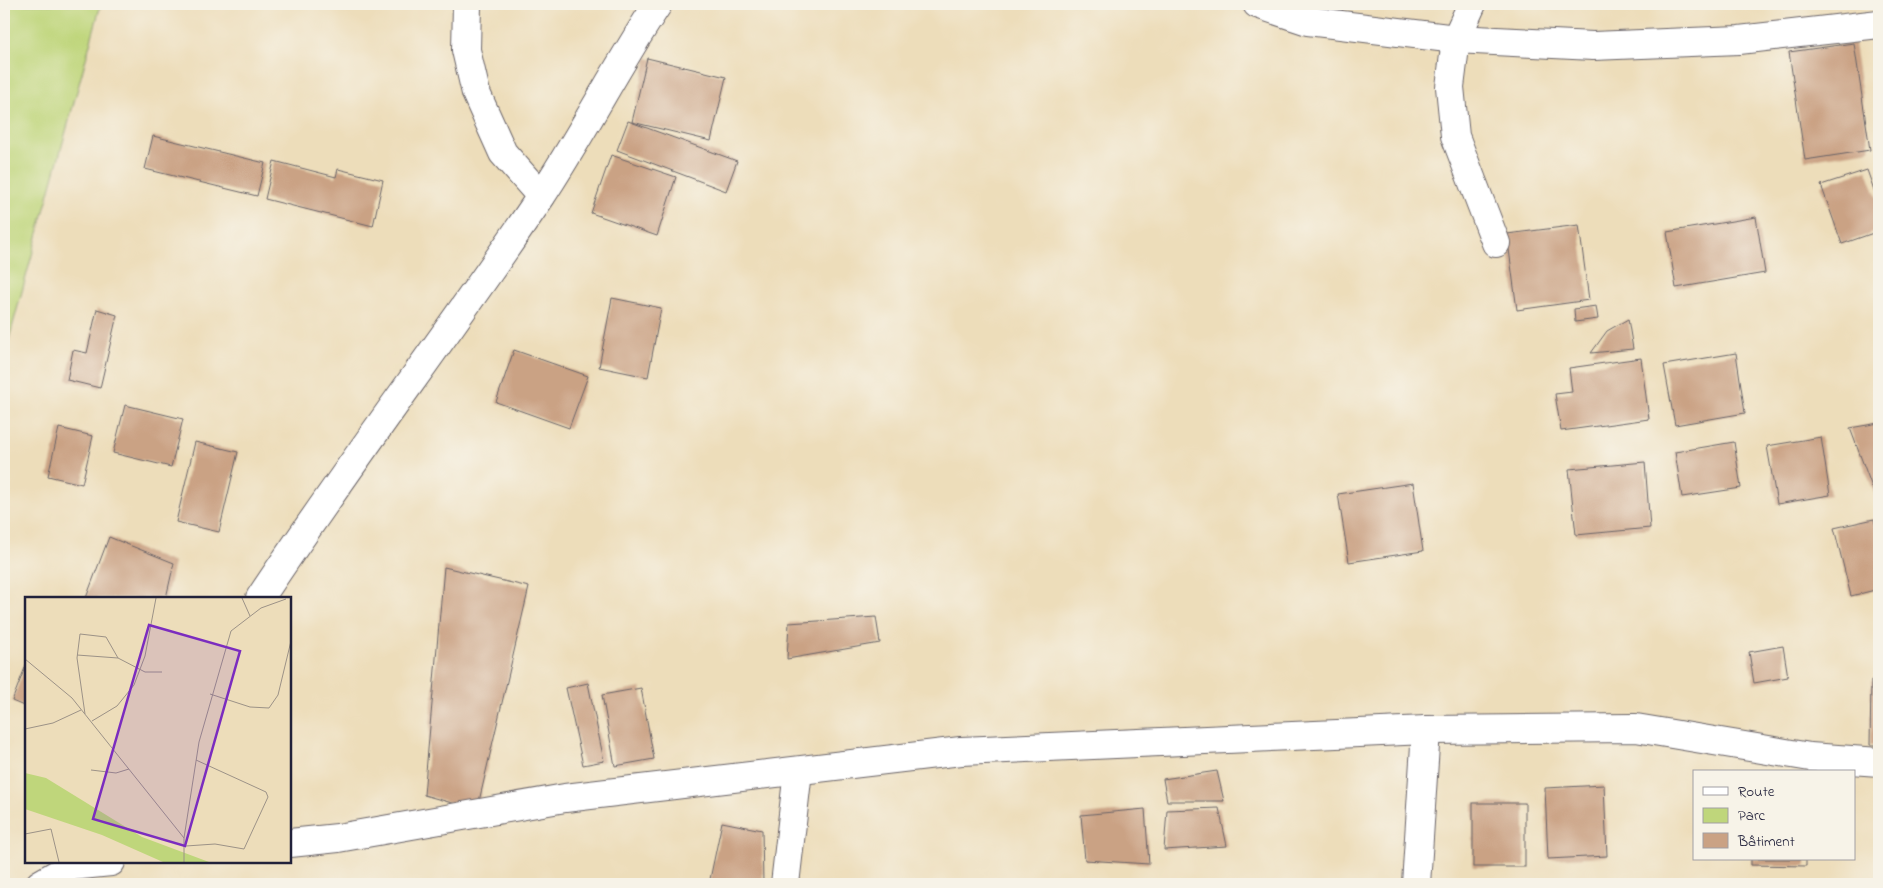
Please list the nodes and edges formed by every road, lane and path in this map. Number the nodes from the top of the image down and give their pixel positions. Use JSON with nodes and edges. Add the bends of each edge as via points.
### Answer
{"nodes":[{"id":1,"x":467,"y":4,"type":"edge"},
{"id":2,"x":658,"y":4,"type":"edge"},
{"id":3,"x":1258,"y":4,"type":"edge"},
{"id":4,"x":1472,"y":4,"type":"edge"},
{"id":5,"x":1879,"y":24,"type":"edge"},
{"id":6,"x":1456,"y":38,"type":"junction"},
{"id":7,"x":541,"y":196,"type":"junction"},
{"id":8,"x":1496,"y":243,"type":"dead end"},
{"id":9,"x":261,"y":597,"type":"edge"},
{"id":10,"x":1426,"y":730,"type":"junction"},
{"id":11,"x":1879,"y":762,"type":"edge"},
{"id":12,"x":798,"y":770,"type":"junction"},
{"id":13,"x":291,"y":843,"type":"edge"},
{"id":14,"x":91,"y":863,"type":"edge"},
{"id":15,"x":72,"y":864,"type":"edge"},
{"id":16,"x":40,"y":884,"type":"edge"},
{"id":17,"x":785,"y":884,"type":"edge"},
{"id":18,"x":1416,"y":884,"type":"edge"}],
"edges":[{"from":1,"to":7,"type":"street","via":[[466,50],[476,92],[502,153]]},
{"from":2,"to":7,"type":"street"},
{"from":3,"to":6,"type":"street","via":[[1308,21]]},
{"from":4,"to":6,"type":"street"},
{"from":5,"to":6,"type":"street","via":[[1739,40],[1593,46]]},
{"from":6,"to":8,"type":"street","via":[[1450,87],[1455,136]]},
{"from":7,"to":9,"type":"street"},
{"from":10,"to":11,"type":"street","via":[[1636,728],[1810,757]]},
{"from":10,"to":12,"type":"street","via":[[961,751]]},
{"from":10,"to":18,"type":"street"},
{"from":12,"to":13,"type":"street","via":[[565,798],[338,838]]},
{"from":12,"to":17,"type":"street"},
{"from":14,"to":15,"type":"street"},
{"from":15,"to":16,"type":"street"}]}
